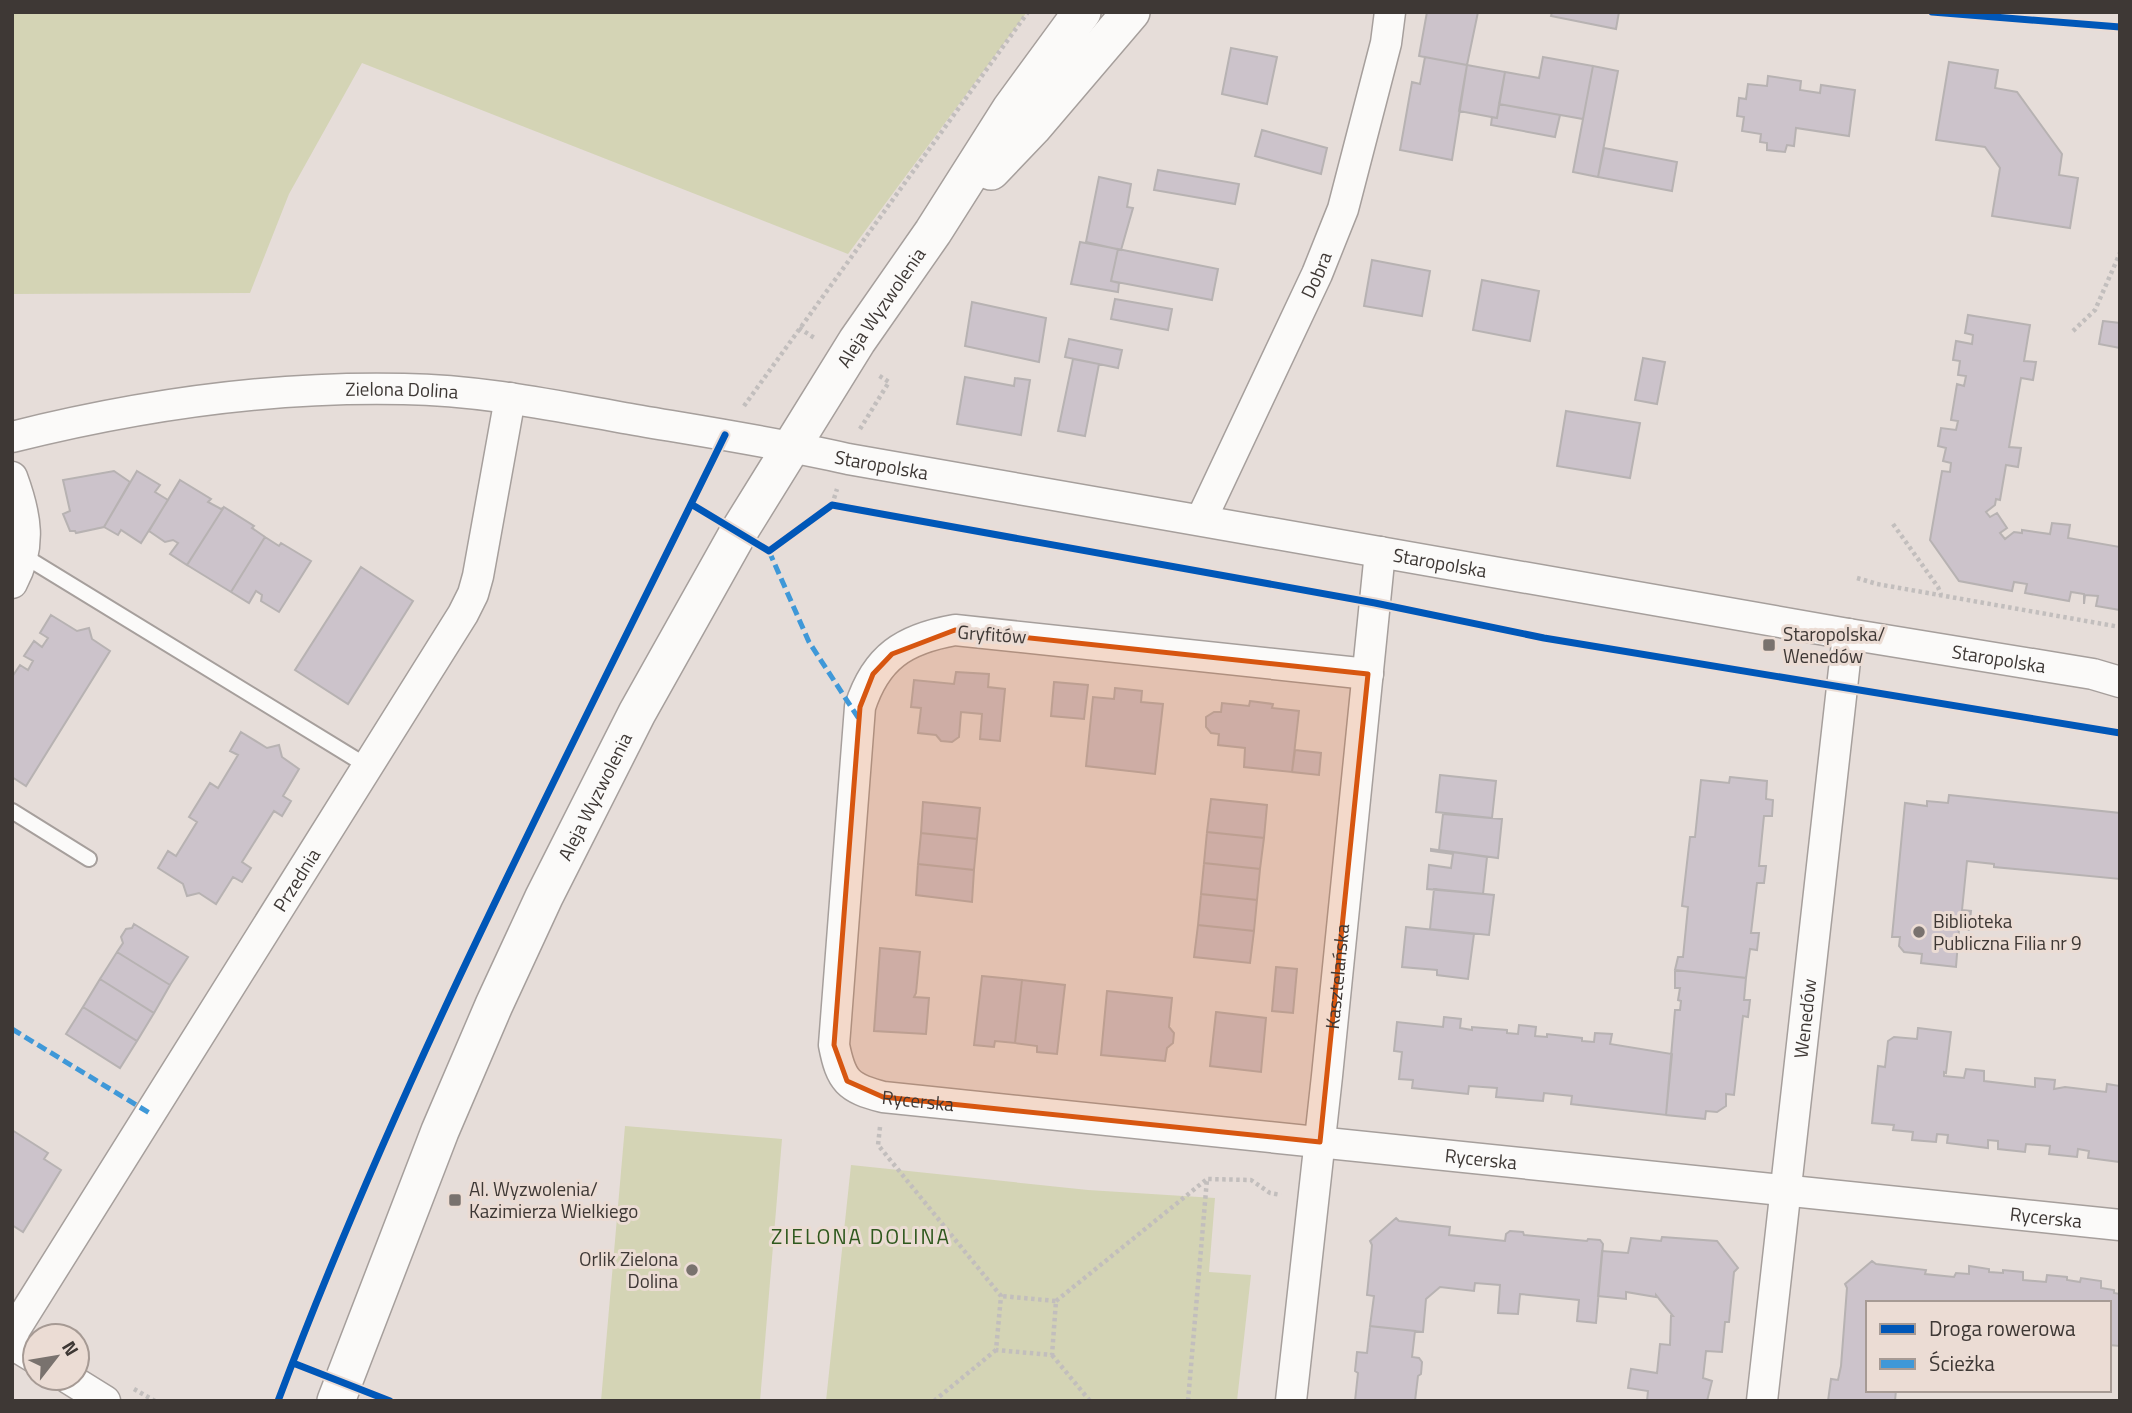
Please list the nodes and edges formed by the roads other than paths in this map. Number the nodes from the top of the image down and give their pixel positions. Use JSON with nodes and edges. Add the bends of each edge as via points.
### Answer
{"nodes":[{"id":1,"x":1082,"y":12,"type":"edge"},
{"id":2,"x":1131,"y":12,"type":"edge"},
{"id":3,"x":1390,"y":12,"type":"edge"},
{"id":4,"x":933,"y":232,"type":"junction"},
{"id":5,"x":510,"y":398,"type":"junction"},
{"id":6,"x":12,"y":437,"type":"edge"},
{"id":7,"x":790,"y":446,"type":"junction"},
{"id":8,"x":12,"y":477,"type":"edge"},
{"id":9,"x":1200,"y":520,"type":"junction"},
{"id":10,"x":1380,"y":552,"type":"junction"},
{"id":11,"x":24,"y":556,"type":"junction"},
{"id":12,"x":12,"y":583,"type":"edge"},
{"id":13,"x":1848,"y":634,"type":"junction"},
{"id":14,"x":1368,"y":674,"type":"junction"},
{"id":15,"x":2111,"y":677,"type":"edge"},
{"id":16,"x":368,"y":766,"type":"junction"},
{"id":17,"x":12,"y":811,"type":"edge"},
{"id":18,"x":89,"y":859,"type":"dead end"},
{"id":19,"x":847,"y":1081,"type":"joint"},
{"id":20,"x":1320,"y":1142,"type":"junction"},
{"id":21,"x":1786,"y":1191,"type":"junction"},
{"id":22,"x":2120,"y":1225,"type":"edge"},
{"id":23,"x":12,"y":1334,"type":"edge"},
{"id":24,"x":336,"y":1401,"type":"edge"},
{"id":25,"x":1291,"y":1401,"type":"edge"},
{"id":26,"x":1762,"y":1401,"type":"edge"}],
"edges":[{"from":1,"to":4,"type":"street","name":"Aleja Wyzwolenia","via":[[1011,109]]},
{"from":2,"to":4,"type":"street","name":"Aleja Wyzwolenia","via":[[1033,127]]},
{"from":3,"to":9,"type":"street","name":"Dobra","via":[[1343,209],[1317,274]]},
{"from":4,"to":7,"type":"street","name":"Aleja Wyzwolenia"},
{"from":5,"to":6,"type":"street","name":"Zielona Dolina","via":[[405,389],[283,393],[151,407]]},
{"from":5,"to":7,"type":"street","name":"Zielona Dolina"},
{"from":5,"to":16,"type":"street","name":"Przednia","via":[[473,594]]},
{"from":7,"to":9,"type":"street","name":"Staropolska"},
{"from":7,"to":24,"type":"street","name":"Aleja Wyzwolenia","via":[[637,713],[544,897],[440,1131]]},
{"from":8,"to":11,"type":"street","via":[[25,531]]},
{"from":9,"to":10,"type":"street","name":"Staropolska"},
{"from":10,"to":13,"type":"street","name":"Staropolska"},
{"from":10,"to":14,"type":"street","name":"Kasztelańska"},
{"from":11,"to":12,"type":"street"},
{"from":11,"to":16,"type":"lane"},
{"from":13,"to":15,"type":"street","name":"Staropolska"},
{"from":13,"to":21,"type":"street","name":"Wenedów"},
{"from":14,"to":19,"type":"street","name":"Gryfitów","via":[[955,630],[923,638],[892,654],[873,674],[860,707],[834,1045]]},
{"from":14,"to":20,"type":"street","name":"Kasztelańska"},
{"from":16,"to":23,"type":"street","name":"Przednia"},
{"from":17,"to":18,"type":"lane"},
{"from":19,"to":20,"type":"street","name":"Rycerska","via":[[883,1097]]},
{"from":20,"to":21,"type":"street","name":"Rycerska"},
{"from":20,"to":25,"type":"street","name":"Kasztelańska"},
{"from":21,"to":22,"type":"street","name":"Rycerska"},
{"from":21,"to":26,"type":"street","name":"Wenedów"}]}
